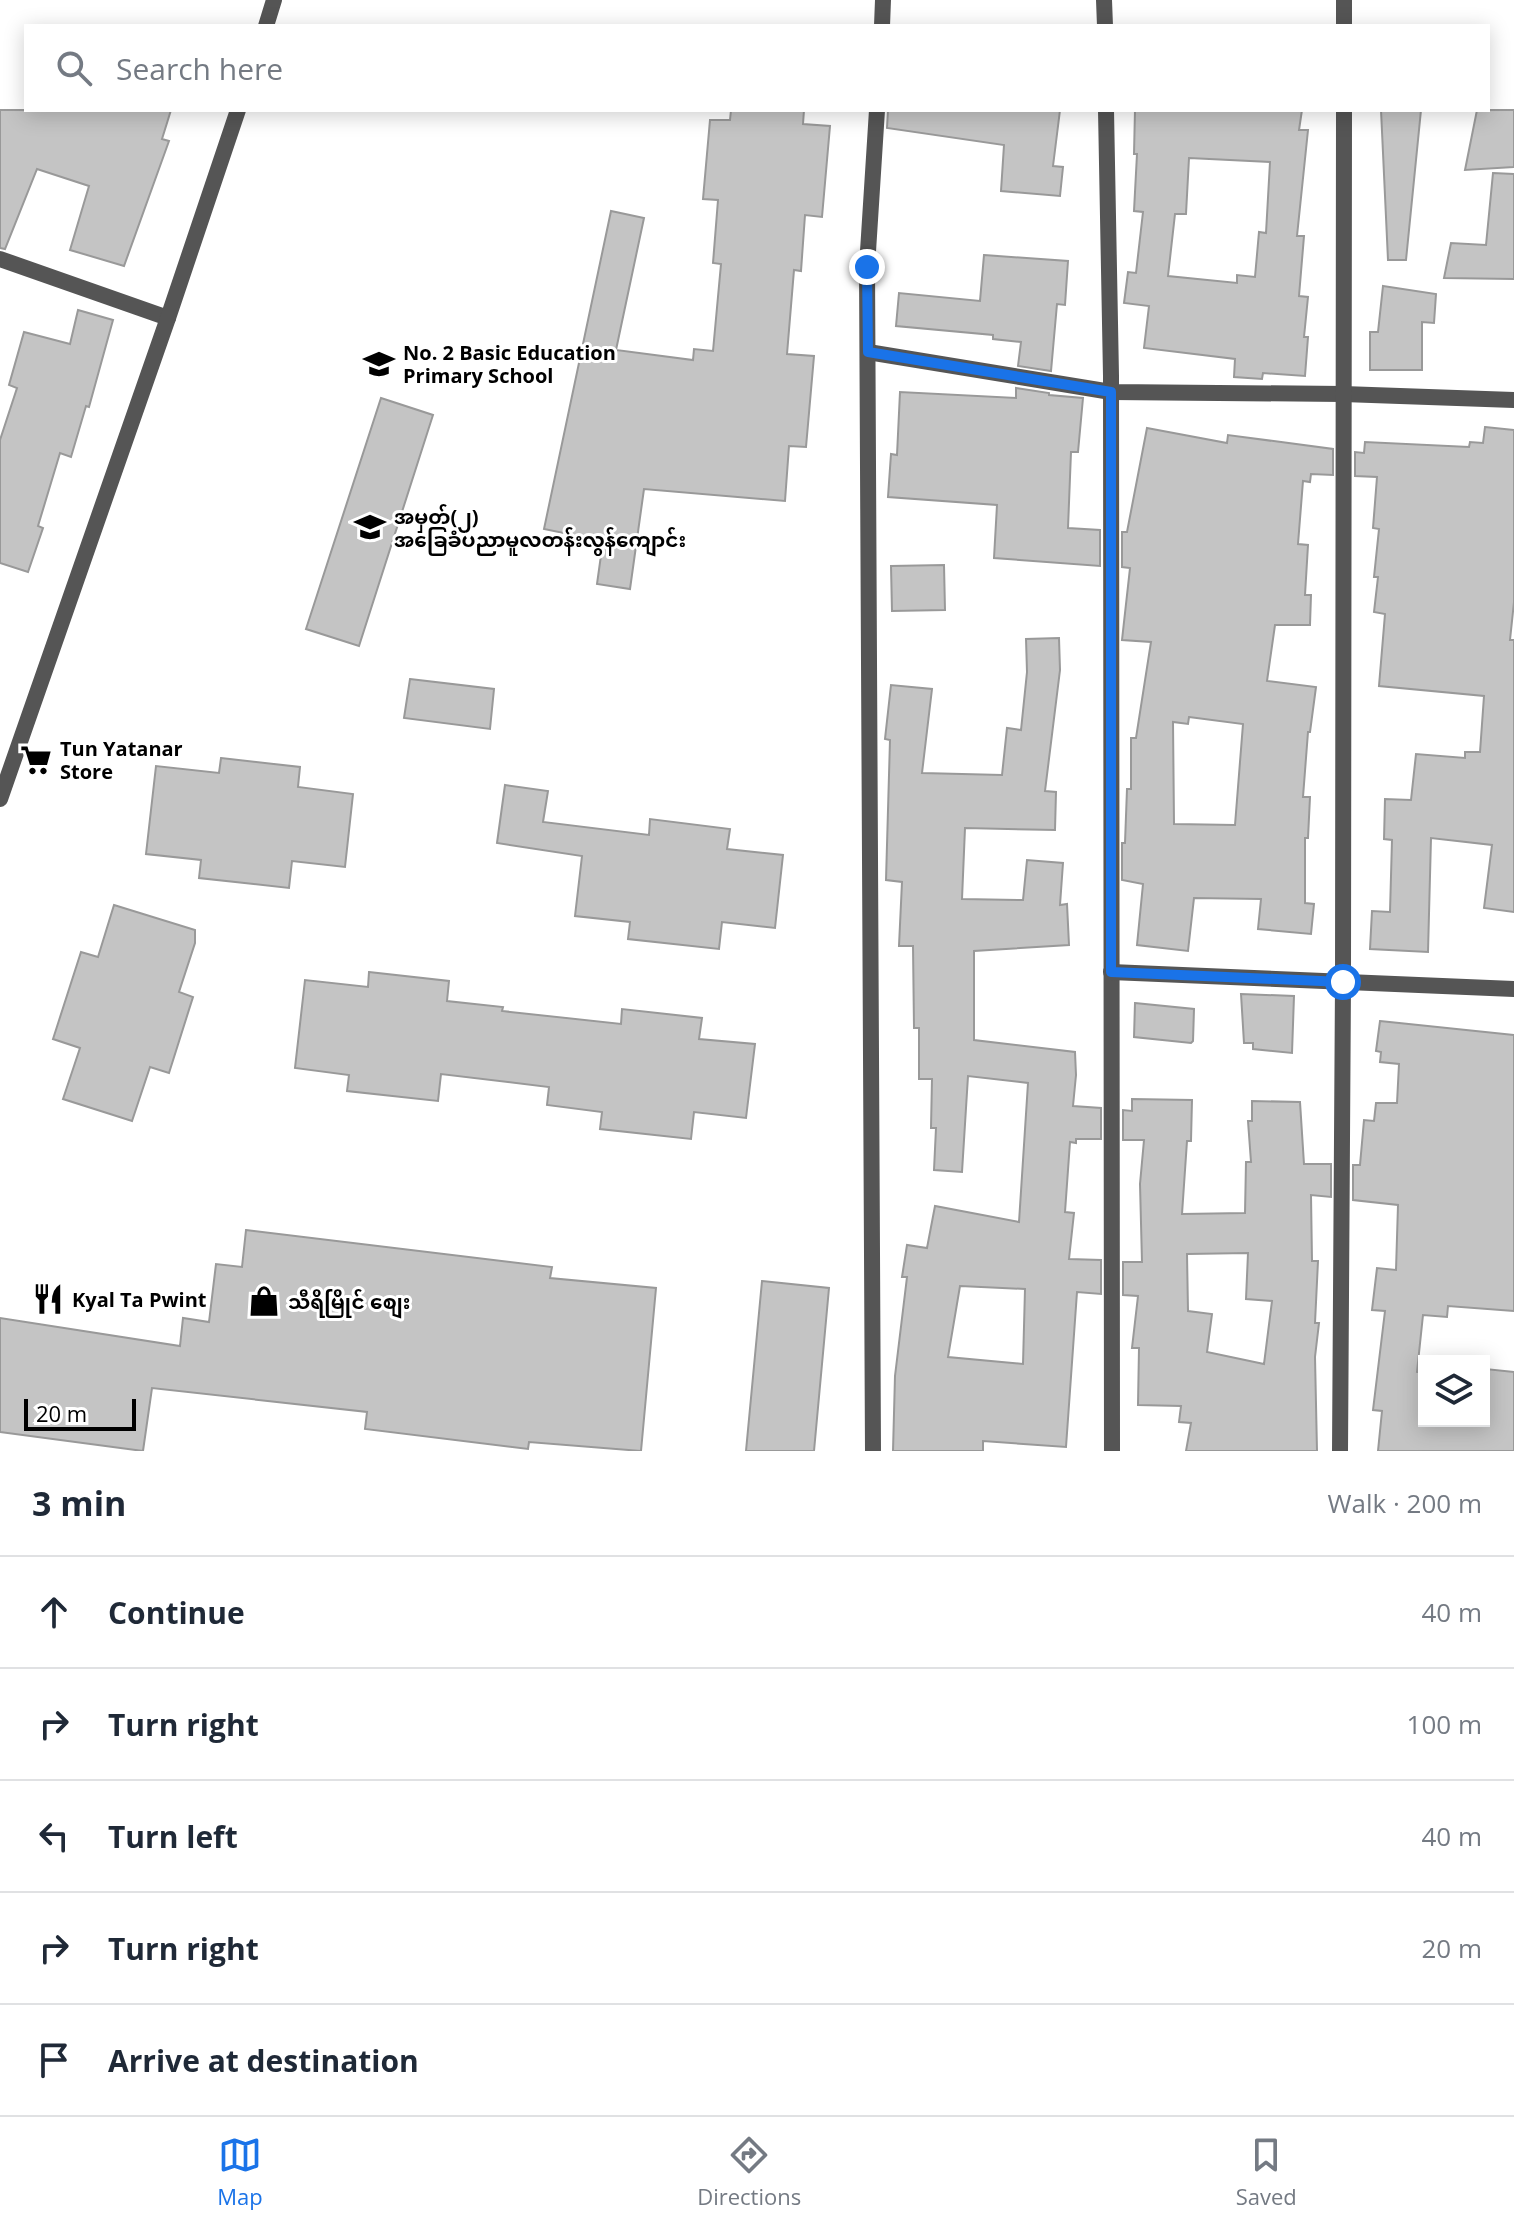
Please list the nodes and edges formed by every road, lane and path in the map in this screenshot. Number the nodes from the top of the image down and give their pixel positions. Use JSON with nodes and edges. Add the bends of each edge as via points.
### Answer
{"nodes":[{"id":1,"x":274,"y":0,"type":"edge"},
{"id":2,"x":883,"y":0,"type":"edge"},
{"id":3,"x":1104,"y":0,"type":"edge"},
{"id":4,"x":1344,"y":0,"type":"edge"},
{"id":5,"x":267,"y":24,"type":"edge"},
{"id":6,"x":882,"y":24,"type":"edge"},
{"id":7,"x":1105,"y":24,"type":"edge"},
{"id":8,"x":1344,"y":24,"type":"edge"},
{"id":9,"x":237,"y":112,"type":"edge"},
{"id":10,"x":877,"y":112,"type":"edge"},
{"id":11,"x":1106,"y":112,"type":"edge"},
{"id":12,"x":1344,"y":112,"type":"edge"},
{"id":13,"x":0,"y":259,"type":"edge"},
{"id":14,"x":168,"y":318,"type":"junction"},
{"id":15,"x":868,"y":352,"type":"junction"},
{"id":16,"x":1111,"y":392,"type":"junction"},
{"id":17,"x":1343,"y":394,"type":"junction"},
{"id":18,"x":1514,"y":400,"type":"edge"},
{"id":19,"x":0,"y":799,"type":"edge"},
{"id":20,"x":1111,"y":972,"type":"junction"},
{"id":21,"x":1343,"y":982,"type":"junction"},
{"id":22,"x":1514,"y":989,"type":"edge"},
{"id":23,"x":873,"y":1451,"type":"edge"},
{"id":24,"x":1112,"y":1451,"type":"edge"},
{"id":25,"x":1340,"y":1451,"type":"edge"}],
"edges":[{"from":1,"to":5,"type":"street"},
{"from":2,"to":6,"type":"street"},
{"from":3,"to":7,"type":"street"},
{"from":4,"to":8,"type":"street"},
{"from":9,"to":14,"type":"street"},
{"from":10,"to":15,"type":"street","via":[[867,267]]},
{"from":11,"to":16,"type":"street"},
{"from":12,"to":17,"type":"street"},
{"from":13,"to":14,"type":"street"},
{"from":14,"to":19,"type":"street"},
{"from":15,"to":16,"type":"street"},
{"from":15,"to":23,"type":"street"},
{"from":16,"to":17,"type":"street"},
{"from":16,"to":20,"type":"street"},
{"from":17,"to":18,"type":"street"},
{"from":17,"to":21,"type":"street"},
{"from":20,"to":21,"type":"street"},
{"from":20,"to":24,"type":"street"},
{"from":21,"to":22,"type":"street"},
{"from":21,"to":25,"type":"street"}]}
